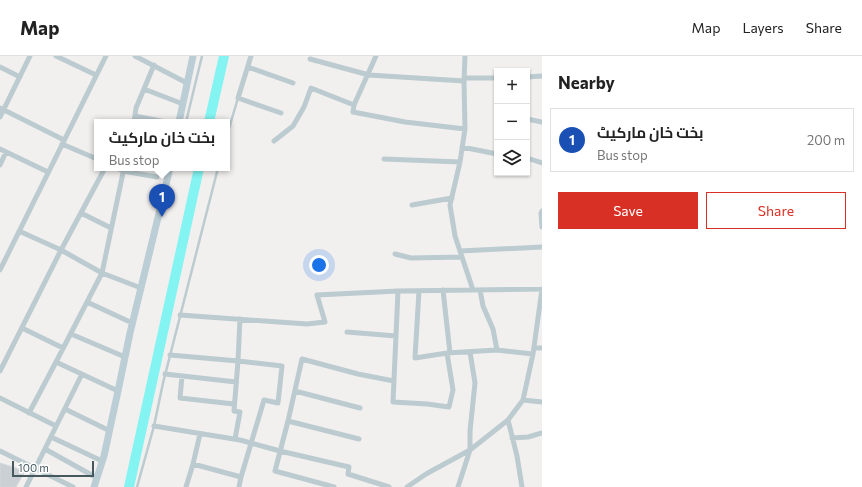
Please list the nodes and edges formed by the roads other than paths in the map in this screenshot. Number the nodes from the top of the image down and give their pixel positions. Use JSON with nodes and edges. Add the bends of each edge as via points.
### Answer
{"nodes":[{"id":1,"x":30,"y":56,"type":"edge"},
{"id":2,"x":56,"y":56,"type":"edge"},
{"id":3,"x":106,"y":56,"type":"edge"},
{"id":4,"x":135,"y":56,"type":"edge"},
{"id":5,"x":194,"y":56,"type":"edge"},
{"id":6,"x":202,"y":56,"type":"edge"},
{"id":7,"x":251,"y":56,"type":"edge"},
{"id":8,"x":376,"y":56,"type":"edge"},
{"id":9,"x":465,"y":56,"type":"edge"},
{"id":10,"x":310,"y":59,"type":"dead end"},
{"id":11,"x":154,"y":65,"type":"junction"},
{"id":12,"x":0,"y":67,"type":"edge"},
{"id":13,"x":248,"y":67,"type":"junction"},
{"id":14,"x":96,"y":75,"type":"junction"},
{"id":15,"x":369,"y":75,"type":"junction"},
{"id":16,"x":542,"y":76,"type":"edge"},
{"id":17,"x":20,"y":77,"type":"junction"},
{"id":18,"x":530,"y":77,"type":"edge"},
{"id":19,"x":494,"y":78,"type":"edge"},
{"id":20,"x":464,"y":80,"type":"junction"},
{"id":21,"x":188,"y":83,"type":"junction"},
{"id":22,"x":293,"y":83,"type":"dead end"},
{"id":23,"x":144,"y":89,"type":"junction"},
{"id":24,"x":238,"y":98,"type":"junction"},
{"id":25,"x":183,"y":104,"type":"junction"},
{"id":26,"x":354,"y":105,"type":"junction"},
{"id":27,"x":136,"y":108,"type":"junction"},
{"id":28,"x":2,"y":109,"type":"edge"},
{"id":29,"x":281,"y":113,"type":"dead end"},
{"id":30,"x":0,"y":117,"type":"edge"},
{"id":31,"x":130,"y":119,"type":"edge"},
{"id":32,"x":134,"y":119,"type":"edge"},
{"id":33,"x":180,"y":119,"type":"edge"},
{"id":34,"x":187,"y":119,"type":"edge"},
{"id":35,"x":530,"y":120,"type":"edge"},
{"id":36,"x":542,"y":122,"type":"edge"},
{"id":37,"x":230,"y":125,"type":"edge"},
{"id":38,"x":465,"y":129,"type":"junction"},
{"id":39,"x":274,"y":141,"type":"dead end"},
{"id":40,"x":63,"y":142,"type":"junction"},
{"id":41,"x":462,"y":147,"type":"junction"},
{"id":42,"x":0,"y":149,"type":"edge"},
{"id":43,"x":6,"y":152,"type":"junction"},
{"id":44,"x":494,"y":153,"type":"edge"},
{"id":45,"x":94,"y":158,"type":"edge"},
{"id":46,"x":384,"y":159,"type":"dead end"},
{"id":47,"x":530,"y":159,"type":"edge"},
{"id":48,"x":460,"y":162,"type":"junction"},
{"id":49,"x":542,"y":162,"type":"edge"},
{"id":50,"x":0,"y":165,"type":"edge"},
{"id":51,"x":103,"y":171,"type":"edge"},
{"id":52,"x":123,"y":171,"type":"edge"},
{"id":53,"x":132,"y":171,"type":"edge"},
{"id":54,"x":169,"y":171,"type":"edge"},
{"id":55,"x":217,"y":171,"type":"edge"},
{"id":56,"x":48,"y":172,"type":"junction"},
{"id":57,"x":157,"y":177,"type":"dead end"},
{"id":58,"x":452,"y":198,"type":"junction"},
{"id":59,"x":412,"y":205,"type":"dead end"},
{"id":60,"x":542,"y":211,"type":"edge"},
{"id":61,"x":81,"y":213,"type":"junction"},
{"id":62,"x":542,"y":226,"type":"edge"},
{"id":63,"x":111,"y":228,"type":"junction"},
{"id":64,"x":19,"y":231,"type":"junction"},
{"id":65,"x":542,"y":247,"type":"edge"},
{"id":66,"x":61,"y":250,"type":"junction"},
{"id":67,"x":460,"y":251,"type":"junction"},
{"id":68,"x":395,"y":254,"type":"dead end"},
{"id":69,"x":462,"y":257,"type":"junction"},
{"id":70,"x":0,"y":270,"type":"edge"},
{"id":71,"x":102,"y":273,"type":"junction"},
{"id":72,"x":141,"y":288,"type":"junction"},
{"id":73,"x":542,"y":289,"type":"edge"},
{"id":74,"x":443,"y":290,"type":"junction"},
{"id":75,"x":473,"y":290,"type":"junction"},
{"id":76,"x":480,"y":290,"type":"junction"},
{"id":77,"x":398,"y":291,"type":"junction"},
{"id":78,"x":419,"y":291,"type":"junction"},
{"id":79,"x":87,"y":302,"type":"junction"},
{"id":80,"x":180,"y":315,"type":"junction"},
{"id":81,"x":240,"y":319,"type":"junction"},
{"id":82,"x":128,"y":321,"type":"dead end"},
{"id":83,"x":22,"y":328,"type":"junction"},
{"id":84,"x":347,"y":332,"type":"dead end"},
{"id":85,"x":71,"y":334,"type":"junction"},
{"id":86,"x":396,"y":336,"type":"junction"},
{"id":87,"x":63,"y":348,"type":"junction"},
{"id":88,"x":534,"y":348,"type":"junction"},
{"id":89,"x":542,"y":348,"type":"edge"},
{"id":90,"x":497,"y":350,"type":"junction"},
{"id":91,"x":470,"y":352,"type":"junction"},
{"id":92,"x":449,"y":353,"type":"junction"},
{"id":93,"x":533,"y":354,"type":"junction"},
{"id":94,"x":170,"y":355,"type":"junction"},
{"id":95,"x":125,"y":357,"type":"junction"},
{"id":96,"x":238,"y":361,"type":"junction"},
{"id":97,"x":56,"y":362,"type":"junction"},
{"id":98,"x":0,"y":371,"type":"edge"},
{"id":99,"x":82,"y":374,"type":"junction"},
{"id":100,"x":165,"y":374,"type":"junction"},
{"id":101,"x":182,"y":376,"type":"junction"},
{"id":102,"x":236,"y":382,"type":"junction"},
{"id":103,"x":394,"y":382,"type":"junction"},
{"id":104,"x":295,"y":390,"type":"junction"},
{"id":105,"x":118,"y":391,"type":"junction"},
{"id":106,"x":0,"y":398,"type":"edge"},
{"id":107,"x":523,"y":400,"type":"junction"},
{"id":108,"x":542,"y":402,"type":"edge"},
{"id":109,"x":234,"y":404,"type":"junction"},
{"id":110,"x":360,"y":408,"type":"dead end"},
{"id":111,"x":65,"y":409,"type":"junction"},
{"id":112,"x":29,"y":413,"type":"junction"},
{"id":113,"x":508,"y":420,"type":"junction"},
{"id":114,"x":288,"y":421,"type":"junction"},
{"id":115,"x":56,"y":426,"type":"junction"},
{"id":116,"x":154,"y":426,"type":"junction"},
{"id":117,"x":110,"y":431,"type":"junction"},
{"id":118,"x":200,"y":434,"type":"junction"},
{"id":119,"x":542,"y":434,"type":"edge"},
{"id":120,"x":51,"y":436,"type":"junction"},
{"id":121,"x":512,"y":438,"type":"junction"},
{"id":122,"x":235,"y":439,"type":"junction"},
{"id":123,"x":358,"y":439,"type":"dead end"},
{"id":124,"x":252,"y":443,"type":"junction"},
{"id":125,"x":45,"y":450,"type":"junction"},
{"id":126,"x":470,"y":450,"type":"junction"},
{"id":127,"x":0,"y":451,"type":"edge"},
{"id":128,"x":280,"y":451,"type":"junction"},
{"id":129,"x":102,"y":461,"type":"junction"},
{"id":130,"x":193,"y":464,"type":"junction"},
{"id":131,"x":36,"y":468,"type":"junction"},
{"id":132,"x":241,"y":477,"type":"junction"},
{"id":133,"x":97,"y":478,"type":"junction"},
{"id":134,"x":26,"y":487,"type":"edge"},
{"id":135,"x":73,"y":487,"type":"edge"},
{"id":136,"x":94,"y":487,"type":"edge"},
{"id":137,"x":137,"y":487,"type":"edge"},
{"id":138,"x":186,"y":487,"type":"edge"},
{"id":139,"x":239,"y":487,"type":"edge"},
{"id":140,"x":334,"y":487,"type":"edge"},
{"id":141,"x":389,"y":487,"type":"edge"},
{"id":142,"x":408,"y":487,"type":"edge"},
{"id":143,"x":458,"y":487,"type":"edge"},
{"id":144,"x":522,"y":487,"type":"edge"}],
"edges":[{"from":1,"to":17,"type":"street"},
{"from":2,"to":14,"type":"street"},
{"from":3,"to":14,"type":"street"},
{"from":4,"to":11,"type":"street"},
{"from":5,"to":21,"type":"street"},
{"from":6,"to":34,"type":"lane"},
{"from":7,"to":13,"type":"street"},
{"from":8,"to":15,"type":"street"},
{"from":9,"to":20,"type":"street"},
{"from":10,"to":15,"type":"street"},
{"from":11,"to":21,"type":"street"},
{"from":11,"to":23,"type":"street"},
{"from":12,"to":17,"type":"street"},
{"from":13,"to":22,"type":"street"},
{"from":13,"to":24,"type":"street"},
{"from":14,"to":40,"type":"street"},
{"from":15,"to":20,"type":"street"},
{"from":15,"to":26,"type":"street"},
{"from":16,"to":18,"type":"street"},
{"from":17,"to":28,"type":"street"},
{"from":19,"to":20,"type":"street"},
{"from":20,"to":38,"type":"street"},
{"from":21,"to":25,"type":"street"},
{"from":23,"to":25,"type":"street"},
{"from":23,"to":27,"type":"street"},
{"from":24,"to":29,"type":"street"},
{"from":24,"to":37,"type":"lane"},
{"from":25,"to":33,"type":"street"},
{"from":26,"to":38,"type":"street","via":[[353,112],[405,122]]},
{"from":26,"to":39,"type":"street","via":[[311,88],[293,126]]},
{"from":27,"to":31,"type":"street"},
{"from":27,"to":32,"type":"street"},
{"from":28,"to":30,"type":"street"},
{"from":28,"to":40,"type":"street"},
{"from":35,"to":36,"type":"street"},
{"from":38,"to":41,"type":"street"},
{"from":40,"to":45,"type":"street"},
{"from":40,"to":56,"type":"street"},
{"from":41,"to":44,"type":"street"},
{"from":41,"to":48,"type":"street"},
{"from":42,"to":43,"type":"street"},
{"from":43,"to":50,"type":"street"},
{"from":43,"to":56,"type":"street"},
{"from":46,"to":48,"type":"street"},
{"from":47,"to":49,"type":"street"},
{"from":48,"to":58,"type":"street"},
{"from":51,"to":61,"type":"street"},
{"from":52,"to":63,"type":"street"},
{"from":53,"to":57,"type":"street"},
{"from":54,"to":72,"type":"street"},
{"from":55,"to":80,"type":"lane"},
{"from":56,"to":64,"type":"street"},
{"from":58,"to":59,"type":"street"},
{"from":58,"to":67,"type":"street","via":[[450,205]]},
{"from":60,"to":62,"type":"street"},
{"from":61,"to":63,"type":"street"},
{"from":61,"to":66,"type":"street"},
{"from":63,"to":71,"type":"street"},
{"from":64,"to":66,"type":"street"},
{"from":64,"to":70,"type":"street"},
{"from":65,"to":67,"type":"street"},
{"from":66,"to":71,"type":"street"},
{"from":66,"to":83,"type":"street"},
{"from":67,"to":69,"type":"street"},
{"from":68,"to":69,"type":"street","via":[[411,258]]},
{"from":69,"to":75,"type":"street"},
{"from":71,"to":72,"type":"street"},
{"from":71,"to":79,"type":"street"},
{"from":72,"to":95,"type":"street"},
{"from":73,"to":76,"type":"street"},
{"from":73,"to":88,"type":"street"},
{"from":74,"to":75,"type":"street"},
{"from":74,"to":78,"type":"street"},
{"from":74,"to":92,"type":"street"},
{"from":75,"to":76,"type":"street"},
{"from":76,"to":90,"type":"street"},
{"from":77,"to":78,"type":"street"},
{"from":77,"to":81,"type":"street","via":[[317,295],[325,322],[307,324]]},
{"from":77,"to":86,"type":"street"},
{"from":78,"to":92,"type":"street","via":[[415,358]]},
{"from":79,"to":82,"type":"street"},
{"from":79,"to":85,"type":"street"},
{"from":80,"to":81,"type":"street"},
{"from":80,"to":94,"type":"lane"},
{"from":81,"to":96,"type":"street"},
{"from":83,"to":87,"type":"street"},
{"from":83,"to":98,"type":"street"},
{"from":84,"to":86,"type":"street"},
{"from":85,"to":87,"type":"street"},
{"from":85,"to":95,"type":"street"},
{"from":86,"to":103,"type":"street"},
{"from":87,"to":97,"type":"street"},
{"from":88,"to":89,"type":"street"},
{"from":88,"to":93,"type":"street"},
{"from":90,"to":91,"type":"street"},
{"from":90,"to":93,"type":"street"},
{"from":91,"to":92,"type":"street"},
{"from":91,"to":126,"type":"street","via":[[475,383]]},
{"from":92,"to":103,"type":"street","via":[[453,390],[450,408],[393,402]]},
{"from":93,"to":107,"type":"street"},
{"from":94,"to":96,"type":"street"},
{"from":94,"to":100,"type":"lane"},
{"from":95,"to":105,"type":"street"},
{"from":96,"to":102,"type":"street"},
{"from":96,"to":124,"type":"street","via":[[282,366],[278,403],[264,400]]},
{"from":97,"to":99,"type":"street"},
{"from":97,"to":112,"type":"street"},
{"from":99,"to":105,"type":"street"},
{"from":99,"to":111,"type":"street"},
{"from":100,"to":101,"type":"street"},
{"from":100,"to":116,"type":"lane"},
{"from":101,"to":102,"type":"street"},
{"from":101,"to":109,"type":"street","via":[[180,398]]},
{"from":102,"to":109,"type":"street"},
{"from":103,"to":104,"type":"street","via":[[302,359]]},
{"from":104,"to":110,"type":"street"},
{"from":104,"to":114,"type":"street"},
{"from":105,"to":117,"type":"street"},
{"from":106,"to":112,"type":"street"},
{"from":107,"to":108,"type":"street"},
{"from":107,"to":113,"type":"street"},
{"from":109,"to":122,"type":"street","via":[[234,411],[240,412]]},
{"from":111,"to":115,"type":"street"},
{"from":111,"to":117,"type":"street"},
{"from":112,"to":115,"type":"street"},
{"from":113,"to":121,"type":"street"},
{"from":113,"to":126,"type":"street"},
{"from":114,"to":123,"type":"street"},
{"from":114,"to":128,"type":"street"},
{"from":115,"to":120,"type":"street"},
{"from":116,"to":118,"type":"street"},
{"from":116,"to":137,"type":"lane"},
{"from":117,"to":129,"type":"street"},
{"from":118,"to":122,"type":"street"},
{"from":118,"to":130,"type":"street"},
{"from":119,"to":121,"type":"street"},
{"from":120,"to":125,"type":"street"},
{"from":120,"to":129,"type":"street"},
{"from":121,"to":144,"type":"street"},
{"from":122,"to":124,"type":"street"},
{"from":124,"to":128,"type":"street"},
{"from":124,"to":132,"type":"street"},
{"from":125,"to":131,"type":"street"},
{"from":125,"to":133,"type":"street"},
{"from":126,"to":142,"type":"street"},
{"from":126,"to":143,"type":"street"},
{"from":127,"to":131,"type":"street"},
{"from":128,"to":140,"type":"street","via":[[275,471]]},
{"from":128,"to":141,"type":"street","via":[[349,467],[348,474]]},
{"from":129,"to":133,"type":"street"},
{"from":130,"to":132,"type":"street"},
{"from":130,"to":138,"type":"street"},
{"from":131,"to":134,"type":"street"},
{"from":131,"to":135,"type":"street"},
{"from":132,"to":139,"type":"street"},
{"from":133,"to":136,"type":"street"}]}
